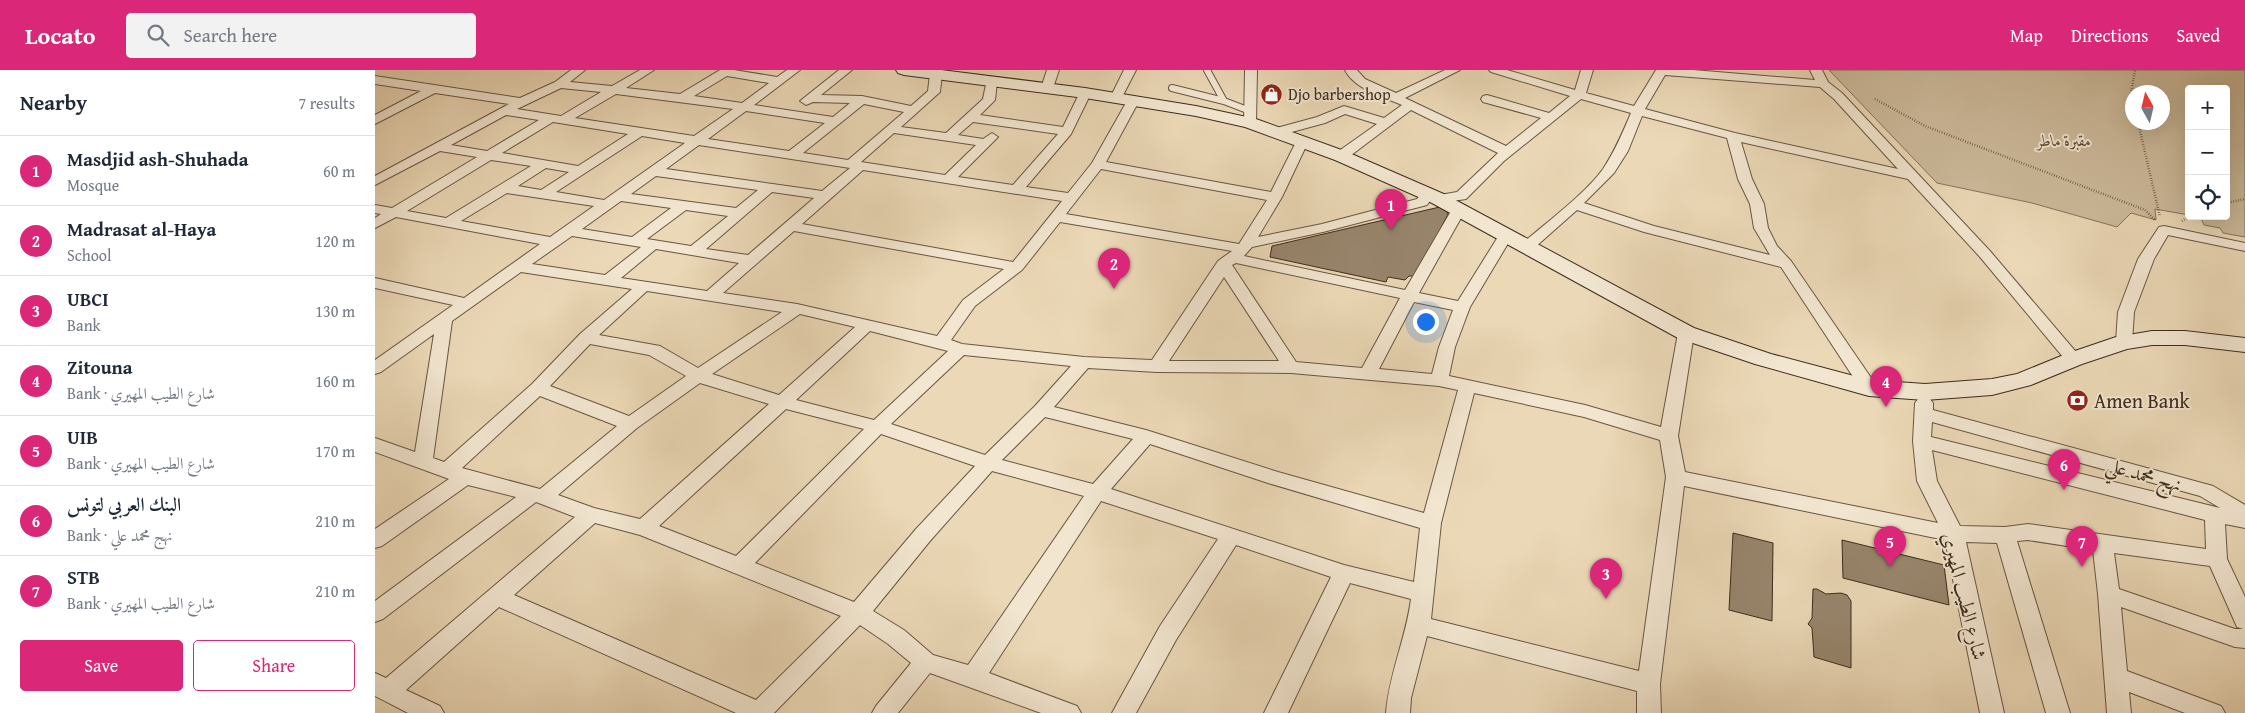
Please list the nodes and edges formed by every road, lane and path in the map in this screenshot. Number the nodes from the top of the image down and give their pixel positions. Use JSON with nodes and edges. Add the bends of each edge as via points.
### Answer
{"nodes":[{"id":1,"x":579,"y":70,"type":"edge"},
{"id":2,"x":648,"y":70,"type":"edge"},
{"id":3,"x":794,"y":70,"type":"edge"},
{"id":4,"x":846,"y":70,"type":"edge"},
{"id":5,"x":904,"y":70,"type":"edge"},
{"id":6,"x":1129,"y":70,"type":"edge"},
{"id":7,"x":1207,"y":70,"type":"edge"},
{"id":8,"x":1251,"y":70,"type":"edge"},
{"id":9,"x":1351,"y":70,"type":"edge"},
{"id":10,"x":1454,"y":70,"type":"edge"},
{"id":11,"x":1495,"y":70,"type":"edge"},
{"id":12,"x":1587,"y":70,"type":"edge"},
{"id":13,"x":1816,"y":70,"type":"edge"},
{"id":14,"x":2135,"y":70,"type":"edge"},
{"id":15,"x":1663,"y":71,"type":"edge"},
{"id":16,"x":937,"y":74,"type":"junction"},
{"id":17,"x":1050,"y":79,"type":"edge"},
{"id":18,"x":375,"y":80,"type":"edge"},
{"id":19,"x":779,"y":81,"type":"junction"},
{"id":20,"x":991,"y":81,"type":"junction"},
{"id":21,"x":559,"y":84,"type":"junction"},
{"id":22,"x":1823,"y":84,"type":"junction"},
{"id":23,"x":2132,"y":85,"type":"edge"},
{"id":24,"x":1172,"y":88,"type":"dead end"},
{"id":25,"x":433,"y":89,"type":"junction"},
{"id":26,"x":614,"y":90,"type":"junction"},
{"id":27,"x":1085,"y":93,"type":"junction"},
{"id":28,"x":1579,"y":95,"type":"junction"},
{"id":29,"x":682,"y":98,"type":"junction"},
{"id":30,"x":809,"y":98,"type":"junction"},
{"id":31,"x":1396,"y":98,"type":"junction"},
{"id":32,"x":1487,"y":99,"type":"dead end"},
{"id":33,"x":1875,"y":99,"type":"dead end"},
{"id":34,"x":863,"y":100,"type":"junction"},
{"id":35,"x":1124,"y":100,"type":"junction"},
{"id":36,"x":1224,"y":101,"type":"junction"},
{"id":37,"x":521,"y":102,"type":"junction"},
{"id":38,"x":1410,"y":105,"type":"junction"},
{"id":39,"x":743,"y":108,"type":"junction"},
{"id":40,"x":912,"y":110,"type":"junction"},
{"id":41,"x":1638,"y":110,"type":"junction"},
{"id":42,"x":504,"y":111,"type":"junction"},
{"id":43,"x":788,"y":114,"type":"junction"},
{"id":44,"x":1250,"y":117,"type":"junction"},
{"id":45,"x":1550,"y":117,"type":"junction"},
{"id":46,"x":971,"y":118,"type":"junction"},
{"id":47,"x":557,"y":119,"type":"junction"},
{"id":48,"x":375,"y":120,"type":"edge"},
{"id":49,"x":835,"y":121,"type":"junction"},
{"id":50,"x":1007,"y":123,"type":"junction"},
{"id":51,"x":1387,"y":123,"type":"junction"},
{"id":52,"x":891,"y":129,"type":"junction"},
{"id":53,"x":2140,"y":130,"type":"edge"},
{"id":54,"x":1067,"y":131,"type":"junction"},
{"id":55,"x":639,"y":132,"type":"junction"},
{"id":56,"x":1277,"y":132,"type":"junction"},
{"id":57,"x":1733,"y":136,"type":"junction"},
{"id":58,"x":948,"y":138,"type":"junction"},
{"id":59,"x":697,"y":140,"type":"junction"},
{"id":60,"x":1302,"y":142,"type":"junction"},
{"id":61,"x":987,"y":143,"type":"junction"},
{"id":62,"x":438,"y":147,"type":"junction"},
{"id":63,"x":1507,"y":152,"type":"junction"},
{"id":64,"x":488,"y":155,"type":"junction"},
{"id":65,"x":792,"y":155,"type":"junction"},
{"id":66,"x":1341,"y":156,"type":"junction"},
{"id":67,"x":544,"y":164,"type":"junction"},
{"id":68,"x":1097,"y":164,"type":"junction"},
{"id":69,"x":856,"y":165,"type":"junction"},
{"id":70,"x":581,"y":170,"type":"junction"},
{"id":71,"x":652,"y":171,"type":"junction"},
{"id":72,"x":1909,"y":175,"type":"junction"},
{"id":73,"x":948,"y":179,"type":"junction"},
{"id":74,"x":375,"y":181,"type":"edge"},
{"id":75,"x":504,"y":188,"type":"junction"},
{"id":76,"x":769,"y":188,"type":"junction"},
{"id":77,"x":1016,"y":190,"type":"junction"},
{"id":78,"x":544,"y":194,"type":"junction"},
{"id":79,"x":826,"y":196,"type":"junction"},
{"id":80,"x":1433,"y":196,"type":"junction"},
{"id":81,"x":1275,"y":197,"type":"junction"},
{"id":82,"x":1070,"y":198,"type":"junction"},
{"id":83,"x":2245,"y":199,"type":"edge"},
{"id":84,"x":611,"y":200,"type":"junction"},
{"id":85,"x":2230,"y":203,"type":"edge"},
{"id":86,"x":683,"y":205,"type":"junction"},
{"id":87,"x":1575,"y":205,"type":"junction"},
{"id":88,"x":375,"y":209,"type":"edge"},
{"id":89,"x":1459,"y":209,"type":"junction"},
{"id":90,"x":396,"y":212,"type":"junction"},
{"id":91,"x":740,"y":213,"type":"junction"},
{"id":92,"x":1056,"y":217,"type":"junction"},
{"id":93,"x":449,"y":222,"type":"junction"},
{"id":94,"x":375,"y":224,"type":"edge"},
{"id":95,"x":790,"y":226,"type":"junction"},
{"id":96,"x":2164,"y":230,"type":"junction"},
{"id":97,"x":568,"y":231,"type":"junction"},
{"id":98,"x":1506,"y":235,"type":"junction"},
{"id":99,"x":636,"y":241,"type":"junction"},
{"id":100,"x":553,"y":242,"type":"junction"},
{"id":101,"x":654,"y":244,"type":"junction"},
{"id":102,"x":1528,"y":246,"type":"junction"},
{"id":103,"x":2245,"y":247,"type":"edge"},
{"id":104,"x":694,"y":251,"type":"junction"},
{"id":105,"x":1237,"y":254,"type":"junction"},
{"id":106,"x":750,"y":260,"type":"junction"},
{"id":107,"x":1785,"y":264,"type":"junction"},
{"id":108,"x":519,"y":267,"type":"junction"},
{"id":109,"x":1017,"y":267,"type":"junction"},
{"id":110,"x":609,"y":280,"type":"junction"},
{"id":111,"x":375,"y":283,"type":"edge"},
{"id":112,"x":644,"y":286,"type":"junction"},
{"id":113,"x":710,"y":296,"type":"junction"},
{"id":114,"x":1410,"y":297,"type":"junction"},
{"id":115,"x":465,"y":303,"type":"junction"},
{"id":116,"x":1462,"y":307,"type":"junction"},
{"id":117,"x":797,"y":309,"type":"junction"},
{"id":118,"x":444,"y":320,"type":"junction"},
{"id":119,"x":866,"y":326,"type":"junction"},
{"id":120,"x":1686,"y":333,"type":"junction"},
{"id":121,"x":586,"y":338,"type":"junction"},
{"id":122,"x":941,"y":342,"type":"junction"},
{"id":123,"x":2125,"y":342,"type":"junction"},
{"id":124,"x":2245,"y":345,"type":"edge"},
{"id":125,"x":960,"y":349,"type":"junction"},
{"id":126,"x":2074,"y":359,"type":"junction"},
{"id":127,"x":1085,"y":362,"type":"junction"},
{"id":128,"x":1157,"y":366,"type":"junction"},
{"id":129,"x":1291,"y":367,"type":"junction"},
{"id":130,"x":375,"y":368,"type":"edge"},
{"id":131,"x":1369,"y":373,"type":"junction"},
{"id":132,"x":699,"y":376,"type":"junction"},
{"id":133,"x":1439,"y":380,"type":"junction"},
{"id":134,"x":1467,"y":386,"type":"junction"},
{"id":135,"x":538,"y":388,"type":"junction"},
{"id":136,"x":1869,"y":388,"type":"junction"},
{"id":137,"x":1925,"y":392,"type":"junction"},
{"id":138,"x":783,"y":402,"type":"junction"},
{"id":139,"x":1041,"y":410,"type":"junction"},
{"id":140,"x":1923,"y":413,"type":"junction"},
{"id":141,"x":631,"y":424,"type":"junction"},
{"id":142,"x":879,"y":428,"type":"junction"},
{"id":143,"x":1146,"y":436,"type":"junction"},
{"id":144,"x":1669,"y":436,"type":"junction"},
{"id":145,"x":1922,"y":441,"type":"junction"},
{"id":146,"x":375,"y":445,"type":"edge"},
{"id":147,"x":423,"y":463,"type":"junction"},
{"id":148,"x":988,"y":463,"type":"junction"},
{"id":149,"x":456,"y":474,"type":"junction"},
{"id":150,"x":1676,"y":477,"type":"junction"},
{"id":151,"x":1097,"y":492,"type":"junction"},
{"id":152,"x":537,"y":497,"type":"junction"},
{"id":153,"x":2245,"y":514,"type":"edge"},
{"id":154,"x":591,"y":515,"type":"junction"},
{"id":155,"x":2215,"y":515,"type":"junction"},
{"id":156,"x":2245,"y":520,"type":"edge"},
{"id":157,"x":1431,"y":523,"type":"junction"},
{"id":158,"x":644,"y":528,"type":"junction"},
{"id":159,"x":1954,"y":534,"type":"junction"},
{"id":160,"x":2005,"y":535,"type":"junction"},
{"id":161,"x":1231,"y":536,"type":"junction"},
{"id":162,"x":375,"y":540,"type":"edge"},
{"id":163,"x":2102,"y":544,"type":"junction"},
{"id":164,"x":2217,"y":559,"type":"junction"},
{"id":165,"x":739,"y":566,"type":"junction"},
{"id":166,"x":1344,"y":573,"type":"junction"},
{"id":167,"x":1423,"y":593,"type":"junction"},
{"id":168,"x":2109,"y":594,"type":"junction"},
{"id":169,"x":497,"y":597,"type":"junction"},
{"id":170,"x":375,"y":613,"type":"edge"},
{"id":171,"x":858,"y":613,"type":"junction"},
{"id":172,"x":2245,"y":621,"type":"edge"},
{"id":173,"x":1419,"y":624,"type":"junction"},
{"id":174,"x":2245,"y":639,"type":"edge"},
{"id":175,"x":926,"y":662,"type":"junction"},
{"id":176,"x":973,"y":677,"type":"junction"},
{"id":177,"x":2117,"y":677,"type":"junction"},
{"id":178,"x":1649,"y":684,"type":"junction"},
{"id":179,"x":381,"y":687,"type":"edge"},
{"id":180,"x":432,"y":713,"type":"edge"},
{"id":181,"x":758,"y":713,"type":"edge"},
{"id":182,"x":884,"y":713,"type":"edge"},
{"id":183,"x":1069,"y":713,"type":"edge"},
{"id":184,"x":1124,"y":713,"type":"edge"},
{"id":185,"x":1275,"y":713,"type":"edge"},
{"id":186,"x":1398,"y":713,"type":"edge"},
{"id":187,"x":1649,"y":713,"type":"edge"},
{"id":188,"x":1993,"y":713,"type":"edge"},
{"id":189,"x":2058,"y":713,"type":"edge"},
{"id":190,"x":2119,"y":713,"type":"edge"},
{"id":191,"x":2213,"y":713,"type":"edge"}],
"edges":[{"from":1,"to":21,"type":"street"},
{"from":2,"to":26,"type":"street"},
{"from":3,"to":19,"type":"street"},
{"from":4,"to":30,"type":"street"},
{"from":5,"to":16,"type":"main road"},
{"from":6,"to":35,"type":"street"},
{"from":7,"to":36,"type":"lane"},
{"from":8,"to":44,"type":"street"},
{"from":9,"to":31,"type":"street","via":[[1357,78]]},
{"from":10,"to":31,"type":"street"},
{"from":11,"to":28,"type":"street"},
{"from":12,"to":28,"type":"street"},
{"from":13,"to":22,"type":"street"},
{"from":14,"to":23,"type":"path"},
{"from":15,"to":22,"type":"street"},
{"from":15,"to":41,"type":"street"},
{"from":16,"to":20,"type":"main road"},
{"from":16,"to":40,"type":"street","via":[[934,92]]},
{"from":17,"to":20,"type":"main road"},
{"from":17,"to":27,"type":"main road"},
{"from":18,"to":25,"type":"street"},
{"from":19,"to":29,"type":"street","via":[[725,72]]},
{"from":19,"to":39,"type":"street"},
{"from":20,"to":46,"type":"street","via":[[989,100]]},
{"from":21,"to":26,"type":"street"},
{"from":21,"to":37,"type":"street"},
{"from":22,"to":72,"type":"street","via":[[1838,96]]},
{"from":24,"to":36,"type":"lane"},
{"from":25,"to":37,"type":"street"},
{"from":25,"to":48,"type":"street"},
{"from":26,"to":29,"type":"street"},
{"from":26,"to":47,"type":"street"},
{"from":27,"to":35,"type":"main road"},
{"from":27,"to":54,"type":"street"},
{"from":28,"to":41,"type":"street"},
{"from":28,"to":45,"type":"street"},
{"from":29,"to":39,"type":"street"},
{"from":30,"to":34,"type":"street"},
{"from":30,"to":43,"type":"street"},
{"from":31,"to":38,"type":"street"},
{"from":32,"to":45,"type":"street"},
{"from":33,"to":96,"type":"path","via":[[1925,126],[2145,210]]},
{"from":34,"to":40,"type":"street"},
{"from":34,"to":49,"type":"street"},
{"from":35,"to":44,"type":"main road"},
{"from":35,"to":68,"type":"street"},
{"from":36,"to":44,"type":"lane"},
{"from":37,"to":42,"type":"street"},
{"from":38,"to":51,"type":"street"},
{"from":38,"to":63,"type":"street"},
{"from":39,"to":43,"type":"street"},
{"from":39,"to":59,"type":"street"},
{"from":40,"to":52,"type":"street"},
{"from":41,"to":57,"type":"street"},
{"from":41,"to":87,"type":"street","via":[[1612,166]]},
{"from":42,"to":47,"type":"street"},
{"from":42,"to":62,"type":"street"},
{"from":43,"to":49,"type":"street"},
{"from":44,"to":56,"type":"main road"},
{"from":45,"to":63,"type":"street"},
{"from":46,"to":50,"type":"street"},
{"from":46,"to":58,"type":"street"},
{"from":47,"to":55,"type":"street"},
{"from":47,"to":64,"type":"street"},
{"from":49,"to":65,"type":"street"},
{"from":50,"to":54,"type":"street"},
{"from":50,"to":61,"type":"street"},
{"from":51,"to":56,"type":"street","via":[[1347,110]]},
{"from":51,"to":66,"type":"street"},
{"from":52,"to":58,"type":"street"},
{"from":52,"to":69,"type":"street"},
{"from":53,"to":96,"type":"path"},
{"from":54,"to":77,"type":"street"},
{"from":55,"to":59,"type":"street"},
{"from":55,"to":70,"type":"street"},
{"from":56,"to":60,"type":"main road"},
{"from":57,"to":72,"type":"street"},
{"from":57,"to":107,"type":"street","via":[[1745,179],[1757,204],[1761,228],[1771,248]]},
{"from":58,"to":61,"type":"street"},
{"from":59,"to":65,"type":"street"},
{"from":59,"to":71,"type":"street"},
{"from":60,"to":66,"type":"main road"},
{"from":60,"to":81,"type":"street"},
{"from":61,"to":73,"type":"street"},
{"from":62,"to":64,"type":"street"},
{"from":62,"to":74,"type":"street"},
{"from":63,"to":80,"type":"street","via":[[1461,196]]},
{"from":64,"to":67,"type":"street"},
{"from":64,"to":90,"type":"street"},
{"from":65,"to":69,"type":"street"},
{"from":66,"to":80,"type":"main road"},
{"from":67,"to":70,"type":"street"},
{"from":67,"to":75,"type":"street"},
{"from":68,"to":81,"type":"street"},
{"from":68,"to":82,"type":"street"},
{"from":69,"to":73,"type":"street"},
{"from":69,"to":79,"type":"street"},
{"from":70,"to":78,"type":"street"},
{"from":71,"to":76,"type":"street"},
{"from":71,"to":84,"type":"street"},
{"from":72,"to":126,"type":"street","via":[[1985,254]]},
{"from":73,"to":77,"type":"street"},
{"from":75,"to":78,"type":"street"},
{"from":75,"to":93,"type":"street"},
{"from":76,"to":79,"type":"street"},
{"from":76,"to":91,"type":"street"},
{"from":77,"to":82,"type":"street"},
{"from":78,"to":84,"type":"street"},
{"from":79,"to":95,"type":"street"},
{"from":80,"to":89,"type":"main road"},
{"from":80,"to":105,"type":"street"},
{"from":81,"to":105,"type":"street"},
{"from":82,"to":92,"type":"street"},
{"from":83,"to":85,"type":"path"},
{"from":84,"to":86,"type":"street"},
{"from":84,"to":97,"type":"street"},
{"from":86,"to":91,"type":"street"},
{"from":86,"to":99,"type":"street"},
{"from":87,"to":102,"type":"street"},
{"from":87,"to":107,"type":"street","via":[[1649,229]]},
{"from":88,"to":90,"type":"street"},
{"from":89,"to":98,"type":"main road"},
{"from":89,"to":114,"type":"street"},
{"from":90,"to":93,"type":"street"},
{"from":90,"to":94,"type":"street"},
{"from":91,"to":104,"type":"street"},
{"from":92,"to":105,"type":"street"},
{"from":92,"to":109,"type":"street"},
{"from":93,"to":100,"type":"street"},
{"from":95,"to":106,"type":"street"},
{"from":95,"to":109,"type":"street"},
{"from":96,"to":103,"type":"street"},
{"from":96,"to":123,"type":"street","via":[[2146,259],[2126,312]]},
{"from":97,"to":99,"type":"street"},
{"from":97,"to":100,"type":"street"},
{"from":98,"to":102,"type":"main road"},
{"from":98,"to":116,"type":"street"},
{"from":99,"to":101,"type":"street"},
{"from":100,"to":108,"type":"street"},
{"from":101,"to":104,"type":"street"},
{"from":101,"to":110,"type":"street"},
{"from":102,"to":120,"type":"main road"},
{"from":104,"to":106,"type":"street"},
{"from":105,"to":114,"type":"street"},
{"from":105,"to":128,"type":"street","via":[[1215,279]]},
{"from":105,"to":129,"type":"street"},
{"from":106,"to":113,"type":"street"},
{"from":107,"to":136,"type":"street"},
{"from":108,"to":110,"type":"street"},
{"from":108,"to":115,"type":"street"},
{"from":109,"to":122,"type":"street","via":[[969,302]]},
{"from":110,"to":112,"type":"street"},
{"from":111,"to":115,"type":"street"},
{"from":112,"to":113,"type":"street"},
{"from":112,"to":121,"type":"street"},
{"from":113,"to":117,"type":"street"},
{"from":114,"to":116,"type":"street"},
{"from":114,"to":131,"type":"street"},
{"from":115,"to":118,"type":"street"},
{"from":116,"to":133,"type":"street"},
{"from":117,"to":119,"type":"street"},
{"from":117,"to":132,"type":"street"},
{"from":118,"to":130,"type":"street"},
{"from":118,"to":147,"type":"street"},
{"from":119,"to":122,"type":"street"},
{"from":119,"to":138,"type":"street"},
{"from":120,"to":136,"type":"main road","via":[[1763,359]]},
{"from":120,"to":144,"type":"street"},
{"from":121,"to":132,"type":"street","via":[[654,350]]},
{"from":121,"to":135,"type":"street"},
{"from":122,"to":125,"type":"street"},
{"from":123,"to":124,"type":"main road","via":[[2169,338]]},
{"from":123,"to":126,"type":"main road"},
{"from":125,"to":127,"type":"street"},
{"from":125,"to":142,"type":"street"},
{"from":126,"to":137,"type":"main road","via":[[2023,380],[1992,388]]},
{"from":127,"to":128,"type":"street"},
{"from":127,"to":139,"type":"street"},
{"from":128,"to":129,"type":"street"},
{"from":129,"to":131,"type":"street"},
{"from":131,"to":133,"type":"street"},
{"from":132,"to":138,"type":"street"},
{"from":132,"to":141,"type":"street"},
{"from":133,"to":134,"type":"street"},
{"from":134,"to":144,"type":"street","via":[[1585,411]]},
{"from":134,"to":157,"type":"street"},
{"from":135,"to":141,"type":"street"},
{"from":135,"to":149,"type":"street"},
{"from":136,"to":137,"type":"main road"},
{"from":137,"to":140,"type":"street","name":"شارع الطيب المهيري"},
{"from":138,"to":142,"type":"street"},
{"from":138,"to":158,"type":"street"},
{"from":139,"to":143,"type":"street"},
{"from":139,"to":148,"type":"street"},
{"from":140,"to":145,"type":"street","name":"شارع الطيب المهيري"},
{"from":140,"to":153,"type":"street","name":"نهج محمد علي","via":[[2206,491]]},
{"from":141,"to":152,"type":"street"},
{"from":142,"to":148,"type":"street"},
{"from":142,"to":165,"type":"street"},
{"from":143,"to":151,"type":"street"},
{"from":143,"to":157,"type":"street","via":[[1275,478]]},
{"from":144,"to":150,"type":"street"},
{"from":145,"to":155,"type":"street","name":"نهج محمد علي"},
{"from":145,"to":159,"type":"street","name":"شارع الطيب المهيري","via":[[1927,481]]},
{"from":146,"to":147,"type":"street"},
{"from":147,"to":149,"type":"street"},
{"from":148,"to":151,"type":"street"},
{"from":148,"to":171,"type":"street"},
{"from":149,"to":152,"type":"street"},
{"from":149,"to":162,"type":"street"},
{"from":150,"to":159,"type":"street"},
{"from":150,"to":178,"type":"street"},
{"from":151,"to":161,"type":"street"},
{"from":151,"to":176,"type":"street"},
{"from":152,"to":154,"type":"street"},
{"from":152,"to":170,"type":"street"},
{"from":154,"to":158,"type":"street"},
{"from":154,"to":169,"type":"street"},
{"from":155,"to":156,"type":"street","name":"نهج محمد علي"},
{"from":155,"to":164,"type":"street"},
{"from":157,"to":167,"type":"street"},
{"from":158,"to":165,"type":"street"},
{"from":159,"to":160,"type":"street"},
{"from":159,"to":188,"type":"street","name":"شارع الطيب المهيري"},
{"from":160,"to":163,"type":"street","via":[[2028,532]]},
{"from":160,"to":189,"type":"street"},
{"from":161,"to":166,"type":"street"},
{"from":161,"to":184,"type":"street","via":[[1168,633]]},
{"from":163,"to":164,"type":"street"},
{"from":163,"to":168,"type":"street"},
{"from":164,"to":172,"type":"street"},
{"from":165,"to":171,"type":"street"},
{"from":166,"to":167,"type":"street"},
{"from":166,"to":185,"type":"street"},
{"from":167,"to":173,"type":"street"},
{"from":168,"to":174,"type":"street"},
{"from":168,"to":177,"type":"street"},
{"from":169,"to":179,"type":"street"},
{"from":169,"to":181,"type":"street"},
{"from":171,"to":175,"type":"street","via":[[896,637]]},
{"from":171,"to":181,"type":"street"},
{"from":173,"to":178,"type":"street"},
{"from":173,"to":186,"type":"street"},
{"from":175,"to":176,"type":"street"},
{"from":175,"to":182,"type":"street"},
{"from":176,"to":183,"type":"street"},
{"from":177,"to":190,"type":"street"},
{"from":177,"to":191,"type":"street"},
{"from":178,"to":187,"type":"street"},
{"from":179,"to":180,"type":"street"}]}
